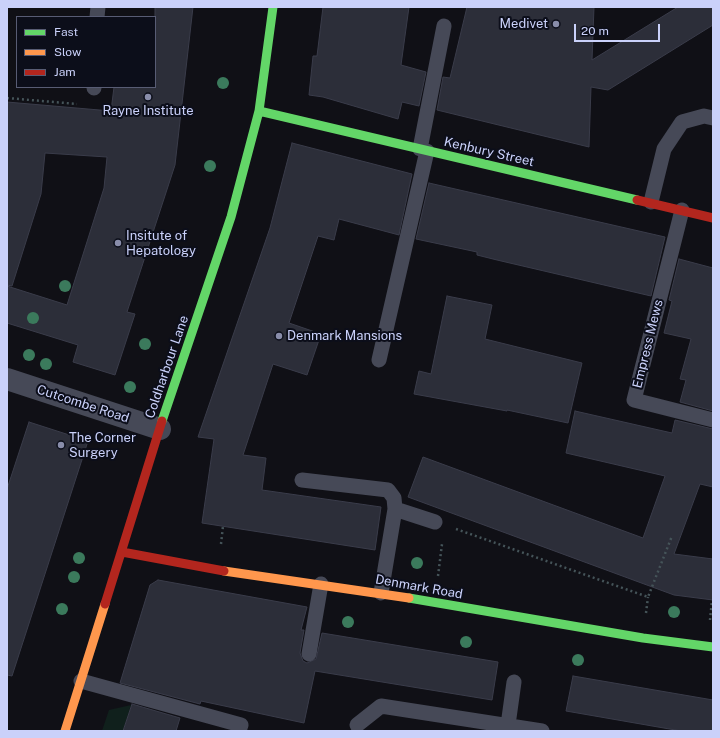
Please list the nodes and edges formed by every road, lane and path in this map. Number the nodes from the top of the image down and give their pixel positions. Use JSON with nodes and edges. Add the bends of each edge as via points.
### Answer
{"nodes":[{"id":1,"x":273,"y":7,"type":"edge"},
{"id":2,"x":444,"y":26,"type":"dead end"},
{"id":3,"x":7,"y":98,"type":"edge"},
{"id":4,"x":82,"y":104,"type":"dead end"},
{"id":5,"x":259,"y":111,"type":"junction"},
{"id":6,"x":713,"y":118,"type":"edge"},
{"id":7,"x":423,"y":150,"type":"junction"},
{"id":8,"x":651,"y":202,"type":"junction"},
{"id":9,"x":682,"y":210,"type":"junction"},
{"id":10,"x":713,"y":218,"type":"edge"},
{"id":11,"x":379,"y":360,"type":"dead end"},
{"id":12,"x":7,"y":379,"type":"edge"},
{"id":13,"x":713,"y":420,"type":"edge"},
{"id":14,"x":160,"y":429,"type":"junction"},
{"id":15,"x":302,"y":480,"type":"dead end"},
{"id":16,"x":395,"y":509,"type":"junction"},
{"id":17,"x":440,"y":524,"type":"junction"},
{"id":18,"x":223,"y":526,"type":"dead end"},
{"id":19,"x":672,"y":536,"type":"dead end"},
{"id":20,"x":220,"y":548,"type":"dead end"},
{"id":21,"x":122,"y":552,"type":"junction"},
{"id":22,"x":321,"y":584,"type":"junction"},
{"id":23,"x":381,"y":593,"type":"junction"},
{"id":24,"x":434,"y":602,"type":"junction"},
{"id":25,"x":713,"y":647,"type":"edge"},
{"id":26,"x":309,"y":654,"type":"dead end"},
{"id":27,"x":81,"y":681,"type":"junction"},
{"id":28,"x":514,"y":682,"type":"dead end"},
{"id":29,"x":357,"y":725,"type":"dead end"},
{"id":30,"x":508,"y":725,"type":"junction"},
{"id":31,"x":65,"y":731,"type":"edge"},
{"id":32,"x":239,"y":731,"type":"edge"},
{"id":33,"x":542,"y":731,"type":"edge"}],
"edges":[{"from":1,"to":5,"type":"street","name":"Coldharbour Lane"},
{"from":2,"to":7,"type":"lane"},
{"from":3,"to":4,"type":"path"},
{"from":5,"to":7,"type":"street","name":"Kenbury Street"},
{"from":5,"to":14,"type":"street","name":"Coldharbour Lane","via":[[231,217]]},
{"from":6,"to":8,"type":"lane","via":[[704,116],[682,122],[664,149]]},
{"from":7,"to":8,"type":"street","name":"Kenbury Street"},
{"from":7,"to":11,"type":"lane"},
{"from":8,"to":9,"type":"street","name":"Kenbury Street"},
{"from":9,"to":10,"type":"street","name":"Kenbury Street"},
{"from":9,"to":13,"type":"lane","name":"Empress Mews","via":[[634,400]]},
{"from":12,"to":14,"type":"street","name":"Cutcombe Road"},
{"from":14,"to":21,"type":"street","name":"Coldharbour Lane"},
{"from":15,"to":16,"type":"lane","via":[[388,490],[394,498]]},
{"from":16,"to":17,"type":"lane"},
{"from":16,"to":23,"type":"lane"},
{"from":17,"to":19,"type":"path","via":[[648,597]]},
{"from":17,"to":24,"type":"path"},
{"from":18,"to":20,"type":"path"},
{"from":21,"to":22,"type":"street","name":"Denmark Road","via":[[232,572]]},
{"from":21,"to":27,"type":"street","name":"Coldharbour Lane"},
{"from":22,"to":23,"type":"street","name":"Denmark Road"},
{"from":22,"to":26,"type":"lane"},
{"from":23,"to":24,"type":"street","name":"Denmark Road"},
{"from":24,"to":25,"type":"street","name":"Denmark Road","via":[[643,638]]},
{"from":27,"to":31,"type":"street","name":"Coldharbour Lane"},
{"from":27,"to":32,"type":"lane","via":[[241,725]]},
{"from":28,"to":30,"type":"lane"},
{"from":29,"to":30,"type":"lane","via":[[381,706]]},
{"from":30,"to":33,"type":"lane"}]}
